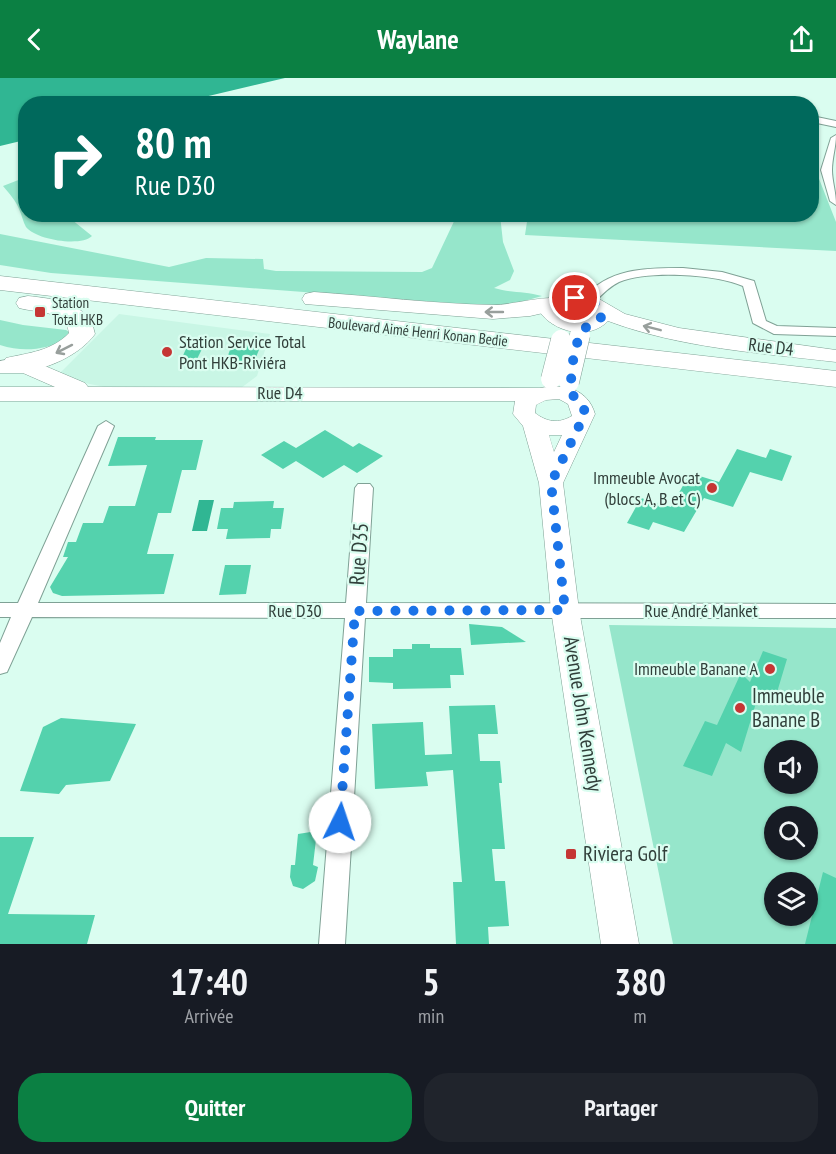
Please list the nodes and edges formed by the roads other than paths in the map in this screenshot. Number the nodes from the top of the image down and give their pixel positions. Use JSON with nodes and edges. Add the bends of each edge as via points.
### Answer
{"nodes":[{"id":1,"x":819,"y":120,"type":"edge"},
{"id":2,"x":836,"y":124,"type":"edge"},
{"id":3,"x":836,"y":138,"type":"edge"},
{"id":4,"x":836,"y":201,"type":"edge"},
{"id":5,"x":0,"y":278,"type":"edge"},
{"id":6,"x":0,"y":283,"type":"edge"},
{"id":7,"x":0,"y":298,"type":"edge"},
{"id":8,"x":596,"y":305,"type":"junction"},
{"id":9,"x":568,"y":324,"type":"junction"},
{"id":10,"x":836,"y":332,"type":"edge"},
{"id":11,"x":836,"y":356,"type":"edge"},
{"id":12,"x":17,"y":367,"type":"edge"},
{"id":13,"x":836,"y":380,"type":"edge"},
{"id":14,"x":836,"y":390,"type":"edge"},
{"id":15,"x":5,"y":394,"type":"edge"},
{"id":16,"x":103,"y":394,"type":"junction"},
{"id":17,"x":560,"y":394,"type":"junction"},
{"id":18,"x":456,"y":396,"type":"junction"},
{"id":19,"x":532,"y":421,"type":"junction"},
{"id":20,"x":106,"y":426,"type":"dead end"},
{"id":21,"x":551,"y":483,"type":"junction"},
{"id":22,"x":364,"y":488,"type":"dead end"},
{"id":23,"x":0,"y":610,"type":"edge"},
{"id":24,"x":25,"y":610,"type":"junction"},
{"id":25,"x":565,"y":610,"type":"junction"},
{"id":26,"x":355,"y":611,"type":"junction"},
{"id":27,"x":836,"y":611,"type":"edge"},
{"id":28,"x":0,"y":666,"type":"edge"},
{"id":29,"x":332,"y":944,"type":"edge"},
{"id":30,"x":620,"y":944,"type":"edge"}],
"edges":[{"from":1,"to":2,"type":"street"},
{"from":3,"to":4,"type":"street","via":[[825,169]]},
{"from":9,"to":5,"type":"highway","one_way":true,"via":[[530,309],[493,312]]},
{"from":6,"to":13,"type":"highway","name":"Boulevard Aimé Henri Konan Bedie"},
{"from":7,"to":12,"type":"highway","one_way":true,"via":[[66,311],[82,325],[82,334],[72,345]]},
{"from":7,"to":14,"type":"highway","name":"Boulevard Aimé Henri Konan Bedie","via":[[105,304]]},
{"from":8,"to":9,"type":"main road","via":[[602,317],[598,321]]},
{"from":8,"to":9,"type":"main road","name":"Rue D4","via":[[568,298]]},
{"from":8,"to":10,"type":"street","via":[[606,284],[633,274],[720,274],[749,284],[760,323],[765,327]]},
{"from":11,"to":8,"type":"main road","name":"Rue D4","one_way":true,"via":[[664,331],[624,320]]},
{"from":9,"to":17,"type":"main road","name":"Avenue John Kennedy","bridge":true},
{"from":12,"to":15,"type":"main road","name":"Rue D4","via":[[37,376],[29,387]]},
{"from":12,"to":16,"type":"main road","name":"Rue D4"},
{"from":15,"to":16,"type":"main road","name":"Rue D4"},
{"from":16,"to":18,"type":"main road","name":"Rue D4"},
{"from":17,"to":18,"type":"main road","name":"Rue D4"},
{"from":17,"to":19,"type":"main road","name":"Avenue John Kennedy","via":[[530,398],[523,408]]},
{"from":17,"to":19,"type":"main road","via":[[567,427]]},
{"from":17,"to":21,"type":"main road","name":"Avenue John Kennedy"},
{"from":18,"to":19,"type":"main road","name":"Rue D4"},
{"from":19,"to":21,"type":"main road","name":"Avenue John Kennedy"},
{"from":20,"to":24,"type":"street"},
{"from":21,"to":25,"type":"main road","name":"Avenue John Kennedy"},
{"from":22,"to":26,"type":"street","name":"Rue D35"},
{"from":23,"to":24,"type":"street","name":"Rue D30"},
{"from":24,"to":26,"type":"street","name":"Rue D30"},
{"from":24,"to":28,"type":"street"},
{"from":25,"to":26,"type":"street","name":"Rue D30"},
{"from":25,"to":27,"type":"street","name":"Rue André Manket"},
{"from":25,"to":30,"type":"main road","name":"Avenue John Kennedy"},
{"from":26,"to":29,"type":"street","name":"Rue D35"}]}
